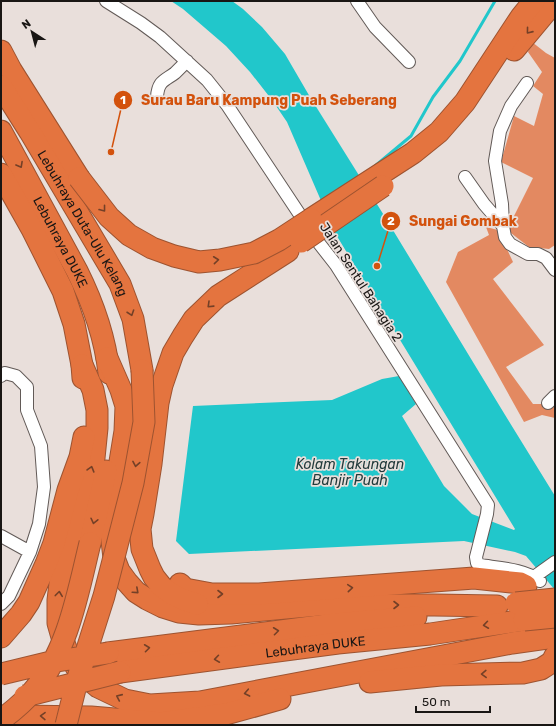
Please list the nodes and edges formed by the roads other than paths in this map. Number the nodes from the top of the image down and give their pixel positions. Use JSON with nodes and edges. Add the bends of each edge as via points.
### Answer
{"nodes":[{"id":1,"x":106,"y":1,"type":"edge"},
{"id":2,"x":357,"y":1,"type":"edge"},
{"id":3,"x":534,"y":1,"type":"edge"},
{"id":4,"x":555,"y":1,"type":"edge"},
{"id":5,"x":1,"y":51,"type":"edge"},
{"id":6,"x":187,"y":61,"type":"junction"},
{"id":7,"x":409,"y":62,"type":"dead end"},
{"id":8,"x":1,"y":63,"type":"edge"},
{"id":9,"x":526,"y":83,"type":"dead end"},
{"id":10,"x":1,"y":86,"type":"edge"},
{"id":11,"x":157,"y":97,"type":"dead end"},
{"id":12,"x":1,"y":131,"type":"edge"},
{"id":13,"x":1,"y":174,"type":"edge"},
{"id":14,"x":465,"y":177,"type":"dead end"},
{"id":15,"x":79,"y":178,"type":"junction"},
{"id":16,"x":380,"y":182,"type":"junction"},
{"id":17,"x":503,"y":226,"type":"junction"},
{"id":18,"x":555,"y":270,"type":"edge"},
{"id":19,"x":107,"y":358,"type":"junction"},
{"id":20,"x":82,"y":365,"type":"junction"},
{"id":21,"x":1,"y":376,"type":"edge"},
{"id":22,"x":68,"y":490,"type":"junction"},
{"id":23,"x":143,"y":514,"type":"junction"},
{"id":24,"x":1,"y":536,"type":"edge"},
{"id":25,"x":38,"y":558,"type":"junction"},
{"id":26,"x":555,"y":562,"type":"edge"},
{"id":27,"x":525,"y":592,"type":"junction"},
{"id":28,"x":104,"y":596,"type":"junction"},
{"id":29,"x":555,"y":599,"type":"edge"},
{"id":30,"x":1,"y":604,"type":"edge"},
{"id":31,"x":231,"y":613,"type":"junction"},
{"id":32,"x":555,"y":617,"type":"edge"},
{"id":33,"x":1,"y":619,"type":"edge"},
{"id":34,"x":1,"y":637,"type":"edge"},
{"id":35,"x":555,"y":637,"type":"edge"},
{"id":36,"x":555,"y":656,"type":"edge"},
{"id":37,"x":437,"y":657,"type":"junction"},
{"id":38,"x":524,"y":673,"type":"junction"},
{"id":39,"x":1,"y":674,"type":"edge"},
{"id":40,"x":555,"y":678,"type":"edge"},
{"id":41,"x":330,"y":686,"type":"junction"},
{"id":42,"x":1,"y":703,"type":"edge"},
{"id":43,"x":1,"y":718,"type":"edge"},
{"id":44,"x":66,"y":725,"type":"edge"},
{"id":45,"x":79,"y":725,"type":"edge"}],
"edges":[{"from":1,"to":6,"type":"street","name":"Jalan Sentul Bahagia 2","via":[[160,37]]},
{"from":2,"to":7,"type":"street","via":[[374,27]]},
{"from":3,"to":16,"type":"highway","via":[[465,102],[439,132]]},
{"from":4,"to":16,"type":"highway","one_way":true,"via":[[512,52],[444,142],[426,158]]},
{"from":5,"to":15,"type":"highway"},
{"from":6,"to":11,"type":"street","via":[[164,80],[158,89]]},
{"from":6,"to":27,"type":"street","name":"Jalan Sentul Bahagia 2","via":[[207,80],[227,105],[336,265],[488,505],[476,560],[480,565],[508,569]]},
{"from":8,"to":15,"type":"highway","via":[[49,139]]},
{"from":9,"to":17,"type":"street","via":[[511,106],[500,131],[495,161]]},
{"from":10,"to":28,"type":"highway","name":"Lebuhraya Duta-Ulu Kelang","one_way":true,"bridge":true,"via":[[120,284],[133,319],[142,370],[144,422],[133,483]]},
{"from":12,"to":19,"type":"highway","name":"Lebuhraya DUKE","one_way":true,"via":[[85,287],[102,335]]},
{"from":13,"to":20,"type":"highway","name":"Lebuhraya DUKE","via":[[61,286],[74,324]]},
{"from":14,"to":17,"type":"street"},
{"from":15,"to":16,"type":"highway","one_way":true,"bridge":true,"via":[[109,217],[129,235],[152,248],[199,262],[254,253]]},
{"from":16,"to":23,"type":"highway","one_way":true,"bridge":true,"via":[[218,296],[194,319],[173,353],[162,385]]},
{"from":17,"to":18,"type":"street","via":[[505,237],[510,244],[528,254],[538,254],[546,258]]},
{"from":19,"to":31,"type":"highway","one_way":true,"via":[[126,406],[125,431],[111,517],[114,558],[119,571],[136,592],[163,607],[199,614]]},
{"from":19,"to":43,"type":"highway","one_way":true,"bridge":true,"via":[[114,422],[110,451],[69,626],[49,669],[34,691],[14,710]]},
{"from":20,"to":22,"type":"highway","via":[[85,426],[80,457]]},
{"from":37,"to":20,"type":"highway","one_way":true,"via":[[200,702],[157,705],[125,700],[87,679],[68,654],[58,623],[61,575],[94,458],[98,428],[93,390]]},
{"from":21,"to":25,"type":"street","via":[[5,373],[16,376],[26,387],[27,410],[41,446],[44,487]]},
{"from":22,"to":25,"type":"highway","via":[[54,543]]},
{"from":22,"to":33,"type":"highway","via":[[32,576]]},
{"from":23,"to":27,"type":"highway","one_way":true,"via":[[160,560],[170,576],[185,589],[212,594],[259,594],[474,578],[520,583]]},
{"from":23,"to":31,"type":"highway","via":[[140,529],[142,549],[154,577],[162,587],[184,600]]},
{"from":24,"to":25,"type":"street"},
{"from":25,"to":30,"type":"street"},
{"from":25,"to":34,"type":"highway","via":[[29,602]]},
{"from":26,"to":27,"type":"street"},
{"from":27,"to":29,"type":"highway","name":"Lebuhraya DUKE","bridge":true},
{"from":31,"to":27,"type":"highway","one_way":true,"via":[[318,605],[434,605]]},
{"from":27,"to":32,"type":"highway","name":"Lebuhraya DUKE","bridge":true},
{"from":39,"to":27,"type":"highway","name":"Lebuhraya DUKE","one_way":true,"bridge":true,"via":[[108,652],[335,624],[416,617]]},
{"from":27,"to":42,"type":"highway","name":"Lebuhraya DUKE","one_way":true,"bridge":true,"via":[[430,634],[338,643],[120,672]]},
{"from":28,"to":44,"type":"highway","bridge":true},
{"from":28,"to":45,"type":"highway","bridge":true,"via":[[102,622]]},
{"from":35,"to":37,"type":"highway"},
{"from":36,"to":38,"type":"highway","via":[[552,662],[541,669]]},
{"from":37,"to":41,"type":"highway","via":[[416,665]]},
{"from":38,"to":40,"type":"highway"},
{"from":38,"to":41,"type":"highway","one_way":true,"via":[[441,675]]},
{"from":41,"to":43,"type":"highway","one_way":true,"via":[[226,714],[161,723],[91,718]]}]}
